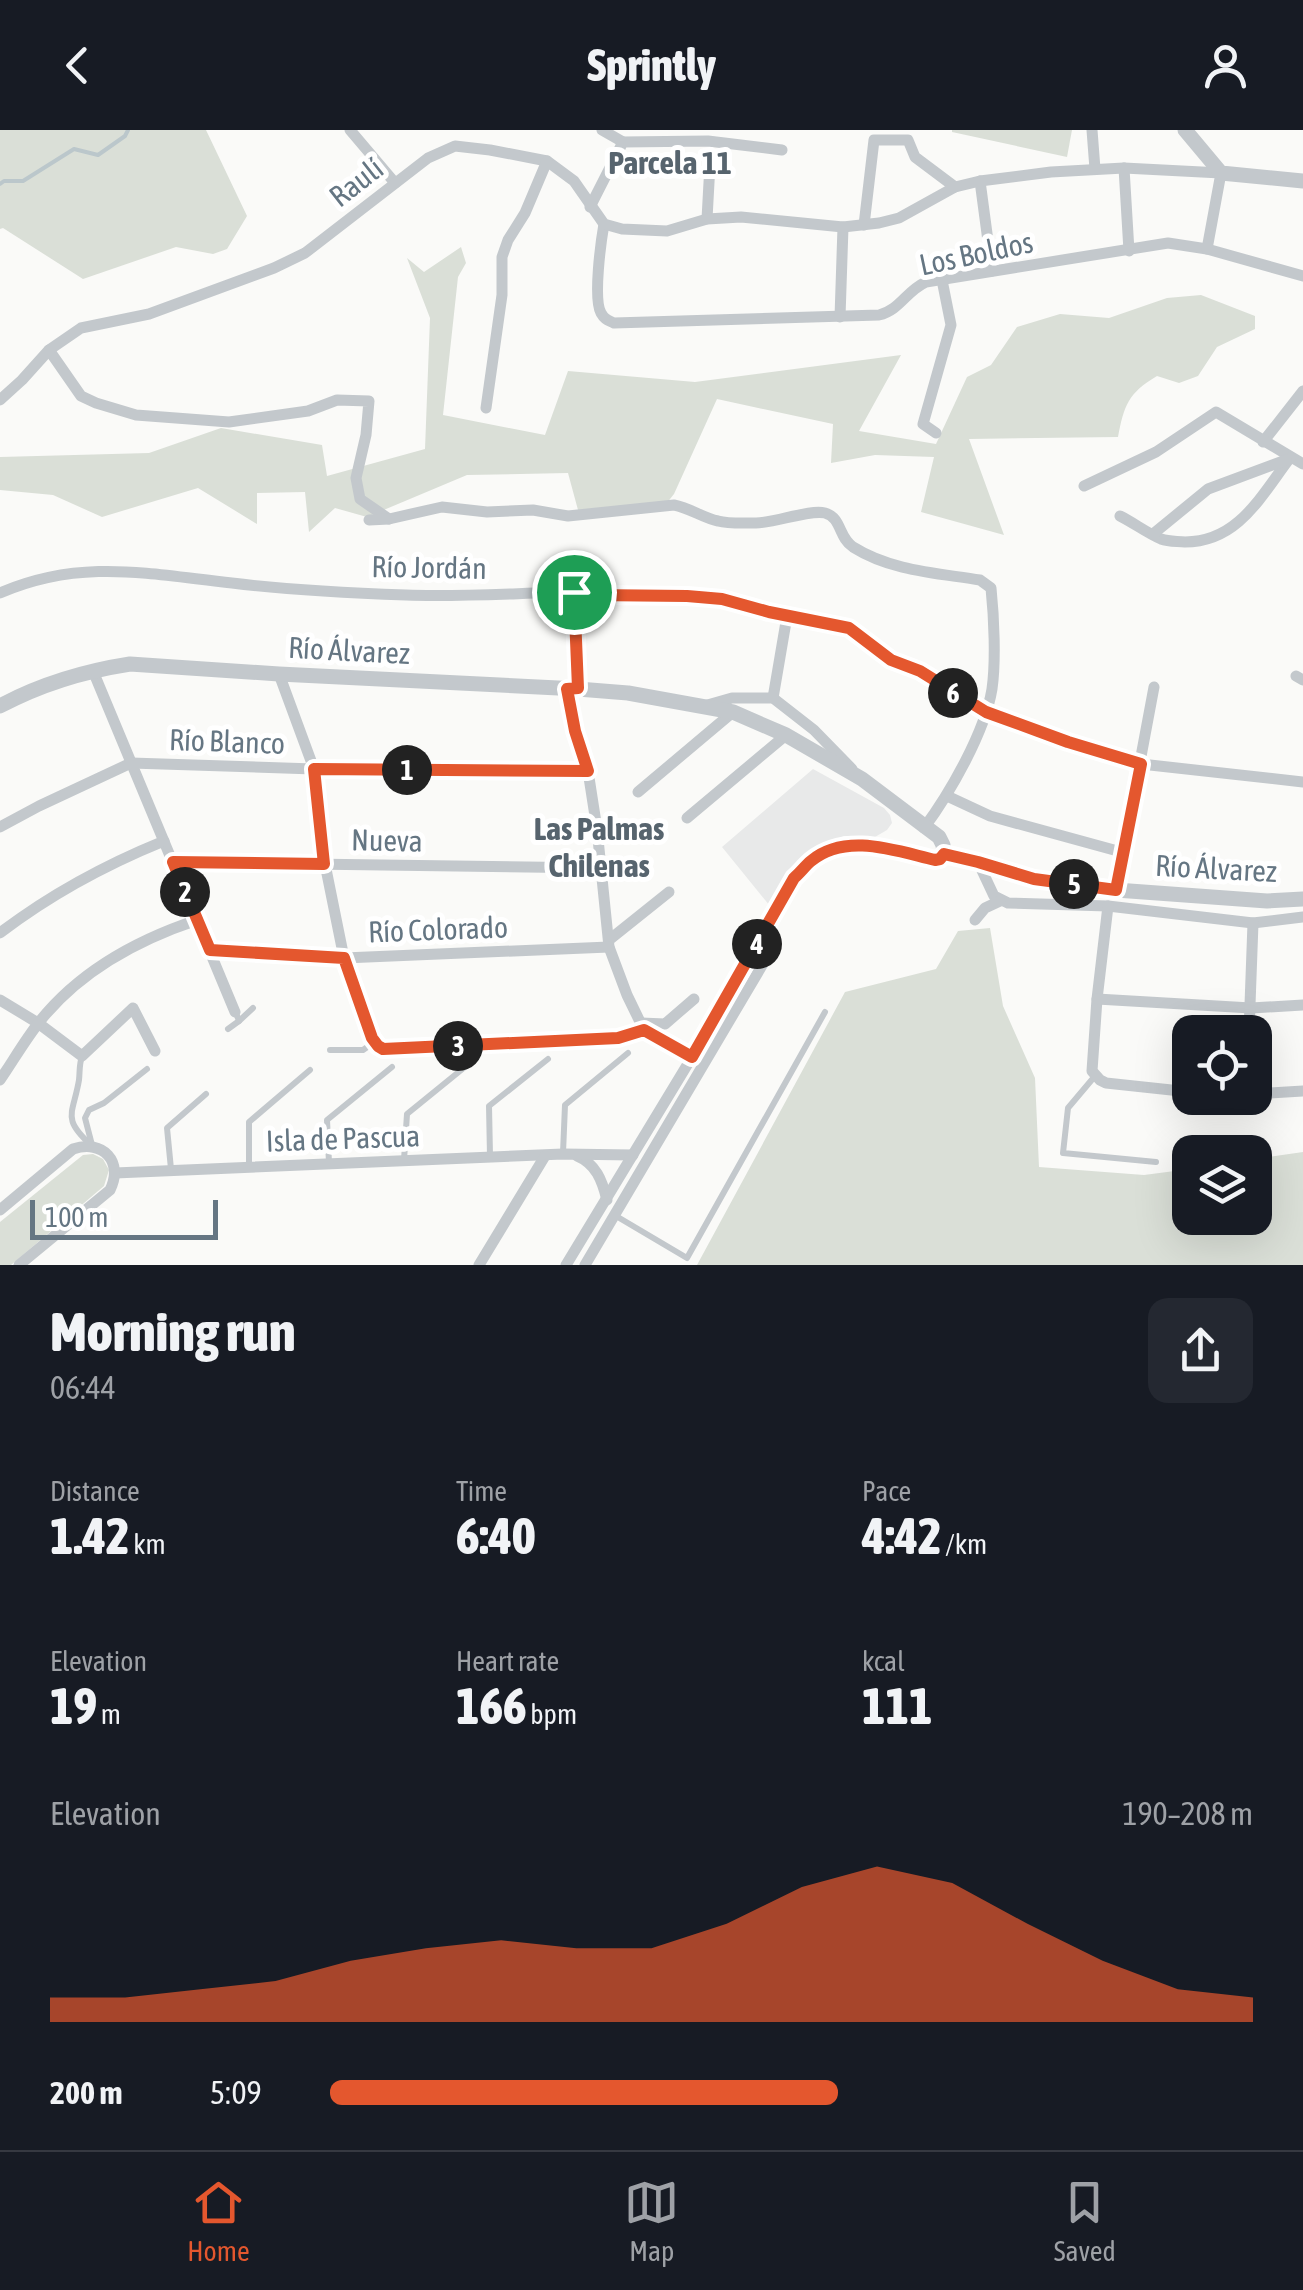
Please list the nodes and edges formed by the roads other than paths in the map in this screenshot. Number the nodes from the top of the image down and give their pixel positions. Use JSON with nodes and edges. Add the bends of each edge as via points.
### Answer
{"nodes":[{"id":1,"x":350,"y":130,"type":"edge"},
{"id":2,"x":602,"y":130,"type":"edge"},
{"id":3,"x":1092,"y":130,"type":"edge"},
{"id":4,"x":1185,"y":130,"type":"edge"},
{"id":5,"x":623,"y":142,"type":"junction"},
{"id":6,"x":782,"y":150,"type":"dead end"},
{"id":7,"x":547,"y":161,"type":"junction"},
{"id":8,"x":710,"y":164,"type":"dead end"},
{"id":9,"x":1124,"y":168,"type":"junction"},
{"id":10,"x":1096,"y":170,"type":"junction"},
{"id":11,"x":1221,"y":173,"type":"junction"},
{"id":12,"x":1303,"y":180,"type":"edge"},
{"id":13,"x":980,"y":182,"type":"junction"},
{"id":14,"x":396,"y":183,"type":"junction"},
{"id":15,"x":955,"y":187,"type":"junction"},
{"id":16,"x":590,"y":206,"type":"junction"},
{"id":17,"x":707,"y":219,"type":"junction"},
{"id":18,"x":604,"y":224,"type":"junction"},
{"id":19,"x":864,"y":224,"type":"junction"},
{"id":20,"x":842,"y":227,"type":"junction"},
{"id":21,"x":1207,"y":249,"type":"junction"},
{"id":22,"x":1129,"y":250,"type":"junction"},
{"id":23,"x":992,"y":272,"type":"junction"},
{"id":24,"x":1303,"y":276,"type":"edge"},
{"id":25,"x":942,"y":280,"type":"junction"},
{"id":26,"x":840,"y":317,"type":"junction"},
{"id":27,"x":50,"y":350,"type":"junction"},
{"id":28,"x":1303,"y":391,"type":"edge"},
{"id":29,"x":0,"y":400,"type":"edge"},
{"id":30,"x":486,"y":408,"type":"dead end"},
{"id":31,"x":936,"y":433,"type":"dead end"},
{"id":32,"x":1263,"y":442,"type":"junction"},
{"id":33,"x":1290,"y":458,"type":"junction"},
{"id":34,"x":1303,"y":464,"type":"edge"},
{"id":35,"x":1084,"y":486,"type":"dead end"},
{"id":36,"x":1120,"y":516,"type":"dead end"},
{"id":37,"x":389,"y":519,"type":"junction"},
{"id":38,"x":369,"y":520,"type":"dead end"},
{"id":39,"x":1153,"y":534,"type":"junction"},
{"id":40,"x":574,"y":592,"type":"junction"},
{"id":41,"x":0,"y":593,"type":"edge"},
{"id":42,"x":787,"y":616,"type":"junction"},
{"id":43,"x":93,"y":671,"type":"junction"},
{"id":44,"x":279,"y":674,"type":"junction"},
{"id":45,"x":1154,"y":686,"type":"dead end"},
{"id":46,"x":573,"y":689,"type":"junction"},
{"id":47,"x":773,"y":698,"type":"junction"},
{"id":48,"x":0,"y":706,"type":"edge"},
{"id":49,"x":702,"y":706,"type":"junction"},
{"id":50,"x":732,"y":712,"type":"junction"},
{"id":51,"x":986,"y":712,"type":"junction"},
{"id":52,"x":786,"y":735,"type":"junction"},
{"id":53,"x":132,"y":763,"type":"junction"},
{"id":54,"x":1141,"y":764,"type":"junction"},
{"id":55,"x":314,"y":769,"type":"junction"},
{"id":56,"x":588,"y":771,"type":"junction"},
{"id":57,"x":862,"y":779,"type":"junction"},
{"id":58,"x":1303,"y":782,"type":"edge"},
{"id":59,"x":638,"y":792,"type":"dead end"},
{"id":60,"x":948,"y":796,"type":"junction"},
{"id":61,"x":687,"y":818,"type":"dead end"},
{"id":62,"x":0,"y":827,"type":"edge"},
{"id":63,"x":924,"y":828,"type":"junction"},
{"id":64,"x":164,"y":841,"type":"junction"},
{"id":65,"x":1124,"y":853,"type":"junction"},
{"id":66,"x":944,"y":854,"type":"junction"},
{"id":67,"x":173,"y":862,"type":"junction"},
{"id":68,"x":978,"y":862,"type":"junction"},
{"id":69,"x":324,"y":864,"type":"junction"},
{"id":70,"x":600,"y":868,"type":"junction"},
{"id":71,"x":1116,"y":890,"type":"junction"},
{"id":72,"x":668,"y":892,"type":"dead end"},
{"id":73,"x":1303,"y":899,"type":"edge"},
{"id":74,"x":1000,"y":901,"type":"junction"},
{"id":75,"x":1108,"y":906,"type":"junction"},
{"id":76,"x":1303,"y":918,"type":"edge"},
{"id":77,"x":197,"y":920,"type":"junction"},
{"id":78,"x":975,"y":920,"type":"dead end"},
{"id":79,"x":1254,"y":923,"type":"junction"},
{"id":80,"x":0,"y":933,"type":"edge"},
{"id":81,"x":609,"y":944,"type":"junction"},
{"id":82,"x":756,"y":945,"type":"junction"},
{"id":83,"x":210,"y":950,"type":"junction"},
{"id":84,"x":344,"y":958,"type":"junction"},
{"id":85,"x":694,"y":999,"type":"dead end"},
{"id":86,"x":1097,"y":999,"type":"junction"},
{"id":87,"x":0,"y":1000,"type":"edge"},
{"id":88,"x":1303,"y":1005,"type":"edge"},
{"id":89,"x":253,"y":1008,"type":"dead end"},
{"id":90,"x":1251,"y":1008,"type":"junction"},
{"id":91,"x":825,"y":1012,"type":"dead end"},
{"id":92,"x":1250,"y":1015,"type":"edge"},
{"id":93,"x":237,"y":1016,"type":"junction"},
{"id":94,"x":38,"y":1023,"type":"junction"},
{"id":95,"x":642,"y":1026,"type":"junction"},
{"id":96,"x":228,"y":1029,"type":"dead end"},
{"id":97,"x":376,"y":1044,"type":"junction"},
{"id":98,"x":330,"y":1050,"type":"dead end"},
{"id":99,"x":155,"y":1051,"type":"dead end"},
{"id":100,"x":628,"y":1053,"type":"dead end"},
{"id":101,"x":82,"y":1056,"type":"junction"},
{"id":102,"x":692,"y":1057,"type":"junction"},
{"id":103,"x":548,"y":1059,"type":"dead end"},
{"id":104,"x":470,"y":1062,"type":"dead end"},
{"id":105,"x":392,"y":1067,"type":"dead end"},
{"id":106,"x":147,"y":1068,"type":"dead end"},
{"id":107,"x":310,"y":1070,"type":"dead end"},
{"id":108,"x":1095,"y":1076,"type":"junction"},
{"id":109,"x":0,"y":1080,"type":"edge"},
{"id":110,"x":1172,"y":1090,"type":"edge"},
{"id":111,"x":1303,"y":1091,"type":"edge"},
{"id":112,"x":1272,"y":1093,"type":"edge"},
{"id":113,"x":206,"y":1094,"type":"dead end"},
{"id":114,"x":92,"y":1147,"type":"junction"},
{"id":115,"x":568,"y":1154,"type":"junction"},
{"id":116,"x":633,"y":1155,"type":"junction"},
{"id":117,"x":545,"y":1156,"type":"junction"},
{"id":118,"x":490,"y":1158,"type":"junction"},
{"id":119,"x":404,"y":1161,"type":"junction"},
{"id":120,"x":1156,"y":1162,"type":"dead end"},
{"id":121,"x":329,"y":1163,"type":"junction"},
{"id":122,"x":248,"y":1167,"type":"junction"},
{"id":123,"x":172,"y":1170,"type":"junction"},
{"id":124,"x":115,"y":1173,"type":"junction"},
{"id":125,"x":6,"y":1196,"type":"edge"},
{"id":126,"x":605,"y":1204,"type":"junction"},
{"id":127,"x":0,"y":1210,"type":"edge"},
{"id":128,"x":616,"y":1216,"type":"junction"},
{"id":129,"x":18,"y":1265,"type":"edge"},
{"id":130,"x":479,"y":1265,"type":"edge"},
{"id":131,"x":566,"y":1265,"type":"edge"},
{"id":132,"x":585,"y":1265,"type":"edge"}],
"edges":[{"from":1,"to":14,"type":"street"},
{"from":2,"to":5,"type":"street"},
{"from":3,"to":10,"type":"street"},
{"from":4,"to":11,"type":"street"},
{"from":5,"to":6,"type":"street"},
{"from":5,"to":16,"type":"street"},
{"from":7,"to":14,"type":"street","name":"Raulí","via":[[454,146]]},
{"from":7,"to":16,"type":"street","via":[[574,181]]},
{"from":7,"to":30,"type":"street","via":[[502,258]]},
{"from":8,"to":17,"type":"street"},
{"from":9,"to":10,"type":"street"},
{"from":9,"to":11,"type":"street"},
{"from":9,"to":22,"type":"street"},
{"from":10,"to":13,"type":"street"},
{"from":11,"to":12,"type":"street"},
{"from":11,"to":21,"type":"street"},
{"from":13,"to":15,"type":"street"},
{"from":13,"to":23,"type":"street"},
{"from":14,"to":27,"type":"street","name":"Raulí","via":[[305,253],[274,268],[149,314],[81,328]]},
{"from":15,"to":19,"type":"street","via":[[899,218]]},
{"from":15,"to":19,"type":"street","via":[[915,157],[908,140],[874,140]]},
{"from":16,"to":18,"type":"street"},
{"from":17,"to":18,"type":"street","via":[[667,231]]},
{"from":17,"to":20,"type":"street"},
{"from":18,"to":26,"type":"street","name":"Los Boldos","via":[[598,306],[614,324]]},
{"from":19,"to":20,"type":"street"},
{"from":20,"to":26,"type":"street"},
{"from":21,"to":22,"type":"street","name":"Los Boldos","via":[[1168,243]]},
{"from":21,"to":24,"type":"street","name":"Los Boldos"},
{"from":22,"to":23,"type":"street","name":"Los Boldos"},
{"from":23,"to":25,"type":"street","name":"Los Boldos"},
{"from":25,"to":26,"type":"street","name":"Los Boldos","via":[[911,290],[889,313]]},
{"from":25,"to":31,"type":"street","via":[[951,325],[922,424]]},
{"from":27,"to":29,"type":"street","name":"Raulí"},
{"from":27,"to":37,"type":"street","via":[[81,396],[136,415],[229,422],[337,400],[369,401],[356,478],[360,499]]},
{"from":28,"to":32,"type":"street"},
{"from":32,"to":33,"type":"street"},
{"from":32,"to":35,"type":"street","via":[[1216,412],[1156,452]]},
{"from":33,"to":34,"type":"street"},
{"from":33,"to":39,"type":"street","via":[[1208,489]]},
{"from":33,"to":39,"type":"street","via":[[1228,532],[1190,542]]},
{"from":36,"to":39,"type":"street"},
{"from":37,"to":38,"type":"street"},
{"from":37,"to":51,"type":"street","via":[[442,507],[568,516],[674,505],[716,521],[760,523],[830,514],[848,544],[862,552],[991,588]]},
{"from":40,"to":41,"type":"street","name":"Río Jordán","via":[[409,595],[100,570]]},
{"from":40,"to":42,"type":"street","name":"Río Jordán","via":[[722,599]]},
{"from":40,"to":46,"type":"street"},
{"from":42,"to":47,"type":"street"},
{"from":42,"to":51,"type":"street","name":"Río Jordán","via":[[849,628],[891,660]]},
{"from":43,"to":44,"type":"street","name":"Río Álvarez","via":[[130,664]]},
{"from":43,"to":48,"type":"street","name":"Río Álvarez"},
{"from":43,"to":53,"type":"street"},
{"from":44,"to":46,"type":"street","name":"Río Álvarez"},
{"from":44,"to":55,"type":"street"},
{"from":45,"to":54,"type":"street"},
{"from":46,"to":49,"type":"street","name":"Río Álvarez"},
{"from":46,"to":56,"type":"street","via":[[575,731]]},
{"from":47,"to":49,"type":"street","name":"Río Álvarez"},
{"from":47,"to":57,"type":"street","name":"Río Álvarez"},
{"from":49,"to":50,"type":"street","name":"Río Álvarez"},
{"from":50,"to":52,"type":"street","name":"Río Álvarez"},
{"from":50,"to":59,"type":"street"},
{"from":51,"to":54,"type":"street","name":"Río Jordán"},
{"from":51,"to":60,"type":"street"},
{"from":52,"to":57,"type":"street","name":"Río Álvarez"},
{"from":52,"to":61,"type":"street"},
{"from":53,"to":55,"type":"street","name":"Río Blanco"},
{"from":53,"to":62,"type":"street","name":"Río Blanco"},
{"from":53,"to":64,"type":"street"},
{"from":54,"to":58,"type":"street","name":"Río Jordán"},
{"from":54,"to":65,"type":"street"},
{"from":55,"to":56,"type":"street","name":"Río Blanco"},
{"from":55,"to":69,"type":"street"},
{"from":56,"to":70,"type":"street"},
{"from":57,"to":63,"type":"street","name":"Río Álvarez"},
{"from":60,"to":63,"type":"street"},
{"from":60,"to":65,"type":"street","via":[[990,816]]},
{"from":63,"to":66,"type":"street","name":"Río Álvarez","via":[[939,837]]},
{"from":64,"to":67,"type":"street"},
{"from":64,"to":80,"type":"street","via":[[78,881]]},
{"from":65,"to":71,"type":"street"},
{"from":66,"to":68,"type":"street","name":"Río Álvarez"},
{"from":66,"to":82,"type":"street","via":[[935,860],[872,846],[827,852],[794,878]]},
{"from":67,"to":69,"type":"street","name":"Nueva"},
{"from":67,"to":77,"type":"street"},
{"from":68,"to":71,"type":"street","name":"Río Álvarez","via":[[1034,879]]},
{"from":68,"to":74,"type":"street"},
{"from":69,"to":70,"type":"street","name":"Nueva"},
{"from":69,"to":84,"type":"street"},
{"from":70,"to":81,"type":"street"},
{"from":71,"to":73,"type":"street","name":"Río Álvarez"},
{"from":72,"to":81,"type":"street"},
{"from":74,"to":75,"type":"street"},
{"from":74,"to":78,"type":"street"},
{"from":75,"to":79,"type":"street"},
{"from":75,"to":86,"type":"street"},
{"from":76,"to":79,"type":"street"},
{"from":77,"to":83,"type":"street"},
{"from":77,"to":94,"type":"street","via":[[109,960]]},
{"from":79,"to":90,"type":"street"},
{"from":81,"to":84,"type":"street","name":"Río Colorado"},
{"from":81,"to":95,"type":"street"},
{"from":82,"to":102,"type":"street"},
{"from":82,"to":128,"type":"street","via":[[767,957]]},
{"from":83,"to":84,"type":"street","name":"Río Colorado"},
{"from":83,"to":93,"type":"street"},
{"from":84,"to":97,"type":"street"},
{"from":85,"to":95,"type":"street","via":[[664,1024]]},
{"from":86,"to":90,"type":"street"},
{"from":86,"to":108,"type":"street"},
{"from":87,"to":94,"type":"street"},
{"from":88,"to":90,"type":"street"},
{"from":89,"to":93,"type":"lane"},
{"from":90,"to":92,"type":"street"},
{"from":91,"to":128,"type":"lane","via":[[687,1258]]},
{"from":93,"to":96,"type":"lane"},
{"from":94,"to":101,"type":"street"},
{"from":94,"to":109,"type":"street"},
{"from":95,"to":97,"type":"street","via":[[618,1038],[388,1050]]},
{"from":95,"to":102,"type":"street"},
{"from":97,"to":98,"type":"lane"},
{"from":99,"to":101,"type":"street","via":[[133,1008]]},
{"from":100,"to":115,"type":"lane","via":[[565,1104]]},
{"from":101,"to":114,"type":"lane","via":[[72,1125]]},
{"from":102,"to":116,"type":"street"},
{"from":103,"to":118,"type":"lane","via":[[490,1106]]},
{"from":104,"to":119,"type":"lane","via":[[406,1114]]},
{"from":105,"to":121,"type":"lane","via":[[327,1120]]},
{"from":106,"to":114,"type":"lane","via":[[89,1110]]},
{"from":107,"to":122,"type":"lane","via":[[249,1122]]},
{"from":108,"to":110,"type":"street"},
{"from":108,"to":120,"type":"lane","via":[[1068,1108],[1064,1153]]},
{"from":111,"to":112,"type":"street"},
{"from":113,"to":123,"type":"lane","via":[[167,1128]]},
{"from":114,"to":124,"type":"street","via":[[108,1155]]},
{"from":114,"to":125,"type":"street","via":[[73,1149]]},
{"from":115,"to":116,"type":"street","name":"Isla de Pascua"},
{"from":115,"to":117,"type":"street","name":"Isla de Pascua"},
{"from":115,"to":126,"type":"street","via":[[597,1172]]},
{"from":116,"to":126,"type":"street"},
{"from":117,"to":118,"type":"street","name":"Isla de Pascua"},
{"from":117,"to":130,"type":"street"},
{"from":118,"to":119,"type":"street","name":"Isla de Pascua"},
{"from":119,"to":121,"type":"street","name":"Isla de Pascua"},
{"from":121,"to":122,"type":"street","name":"Isla de Pascua"},
{"from":122,"to":123,"type":"street","name":"Isla de Pascua"},
{"from":123,"to":124,"type":"street","name":"Isla de Pascua"},
{"from":124,"to":129,"type":"street","via":[[110,1190]]},
{"from":125,"to":127,"type":"street"},
{"from":126,"to":128,"type":"street"},
{"from":126,"to":131,"type":"street"},
{"from":128,"to":132,"type":"street"}]}
